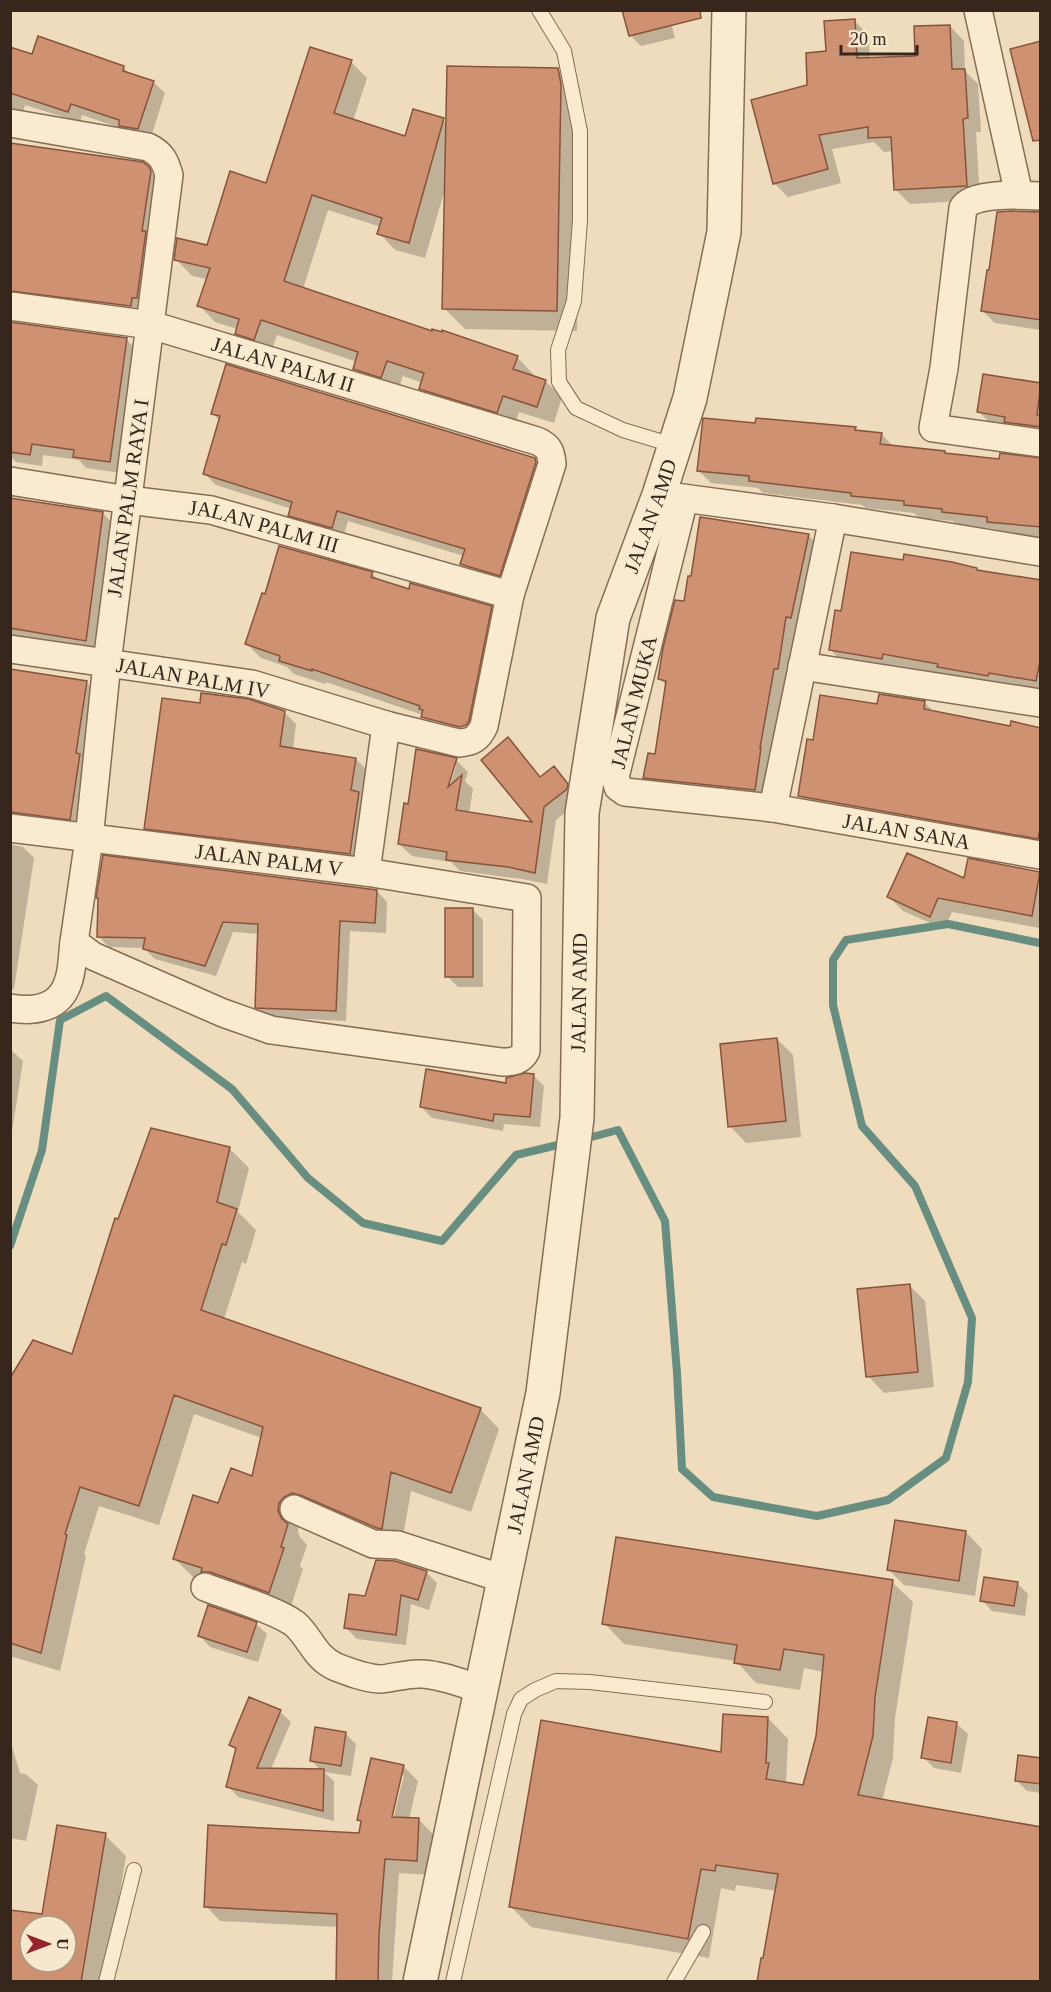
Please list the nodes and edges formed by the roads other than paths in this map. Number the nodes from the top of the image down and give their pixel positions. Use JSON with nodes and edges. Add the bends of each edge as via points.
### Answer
{"nodes":[{"id":1,"x":539,"y":10,"type":"edge"},
{"id":2,"x":729,"y":10,"type":"edge"},
{"id":3,"x":978,"y":10,"type":"edge"},
{"id":4,"x":10,"y":123,"type":"edge"},
{"id":5,"x":1030,"y":195,"type":"edge"},
{"id":6,"x":10,"y":306,"type":"edge"},
{"id":7,"x":151,"y":325,"type":"junction"},
{"id":8,"x":1041,"y":443,"type":"edge"},
{"id":9,"x":676,"y":446,"type":"junction"},
{"id":10,"x":10,"y":481,"type":"edge"},
{"id":11,"x":671,"y":497,"type":"junction"},
{"id":12,"x":128,"y":500,"type":"junction"},
{"id":13,"x":833,"y":518,"type":"junction"},
{"id":14,"x":1041,"y":552,"type":"edge"},
{"id":15,"x":510,"y":595,"type":"junction"},
{"id":16,"x":10,"y":649,"type":"edge"},
{"id":17,"x":107,"y":663,"type":"junction"},
{"id":18,"x":802,"y":666,"type":"junction"},
{"id":19,"x":1041,"y":703,"type":"edge"},
{"id":20,"x":386,"y":725,"type":"junction"},
{"id":21,"x":772,"y":808,"type":"junction"},
{"id":22,"x":10,"y":828,"type":"edge"},
{"id":23,"x":89,"y":839,"type":"junction"},
{"id":24,"x":1041,"y":855,"type":"edge"},
{"id":25,"x":366,"y":872,"type":"junction"},
{"id":26,"x":74,"y":942,"type":"junction"},
{"id":27,"x":10,"y":1008,"type":"edge"},
{"id":28,"x":294,"y":1509,"type":"dead end"},
{"id":29,"x":504,"y":1580,"type":"junction"},
{"id":30,"x":205,"y":1587,"type":"dead end"},
{"id":31,"x":480,"y":1689,"type":"junction"},
{"id":32,"x":765,"y":1702,"type":"dead end"},
{"id":33,"x":134,"y":1870,"type":"dead end"},
{"id":34,"x":703,"y":1932,"type":"dead end"},
{"id":35,"x":106,"y":1982,"type":"edge"},
{"id":36,"x":420,"y":1982,"type":"edge"},
{"id":37,"x":453,"y":1982,"type":"edge"},
{"id":38,"x":674,"y":1982,"type":"edge"}],
"edges":[{"from":1,"to":9,"type":"lane","via":[[564,51],[580,131],[580,220],[574,301],[558,350],[559,382],[576,408],[623,430]]},
{"from":2,"to":9,"type":"street","name":"JALAN AMD","via":[[724,232],[690,398]]},
{"from":3,"to":5,"type":"street"},
{"from":4,"to":7,"type":"street","name":"JALAN PALM RAYA I","via":[[148,147],[164,158],[169,176]]},
{"from":5,"to":8,"type":"street","via":[[975,198],[963,208],[933,428]]},
{"from":6,"to":7,"type":"street","name":"JALAN PALM II"},
{"from":7,"to":12,"type":"street","name":"JALAN PALM RAYA I"},
{"from":7,"to":15,"type":"street","name":"JALAN PALM II","via":[[545,444],[552,464]]},
{"from":9,"to":11,"type":"street","name":"JALAN AMD","via":[[666,468]]},
{"from":10,"to":12,"type":"street","name":"JALAN PALM III"},
{"from":11,"to":13,"type":"street"},
{"from":11,"to":21,"type":"street","name":"JALAN MUKA","via":[[615,777],[618,787],[625,792]]},
{"from":11,"to":29,"type":"street","name":"JALAN AMD","via":[[613,618],[584,790],[577,1118],[543,1393]]},
{"from":12,"to":15,"type":"street","name":"JALAN PALM III","via":[[211,510]]},
{"from":12,"to":17,"type":"street","name":"JALAN PALM RAYA I"},
{"from":13,"to":14,"type":"street"},
{"from":13,"to":18,"type":"street"},
{"from":15,"to":20,"type":"street","name":"JALAN PALM IV","via":[[484,726],[476,738],[459,743]]},
{"from":16,"to":17,"type":"street","name":"JALAN PALM IV"},
{"from":17,"to":20,"type":"street","name":"JALAN PALM IV","via":[[252,684]]},
{"from":17,"to":23,"type":"street","name":"JALAN PALM RAYA I"},
{"from":18,"to":19,"type":"street"},
{"from":18,"to":21,"type":"street"},
{"from":20,"to":25,"type":"street"},
{"from":21,"to":24,"type":"street","name":"JALAN SANA"},
{"from":22,"to":23,"type":"street","name":"JALAN PALM V"},
{"from":23,"to":25,"type":"street","name":"JALAN PALM V"},
{"from":23,"to":26,"type":"street","name":"JALAN PALM RAYA I"},
{"from":25,"to":26,"type":"street","name":"JALAN PALM V","via":[[527,898],[523,1056],[510,1062],[271,1030],[93,956]]},
{"from":26,"to":27,"type":"street","name":"JALAN PALM RAYA I","via":[[68,983],[62,994],[45,1007],[27,1011]]},
{"from":28,"to":29,"type":"street","via":[[373,1544],[398,1545]]},
{"from":29,"to":31,"type":"street","name":"JALAN AMD"},
{"from":30,"to":31,"type":"street","via":[[295,1624],[319,1656],[334,1666],[381,1678],[423,1674]]},
{"from":31,"to":36,"type":"street","name":"JALAN AMD"},
{"from":32,"to":37,"type":"lane","via":[[556,1681],[521,1699],[514,1714]]},
{"from":33,"to":35,"type":"lane"},
{"from":34,"to":38,"type":"lane"}]}
